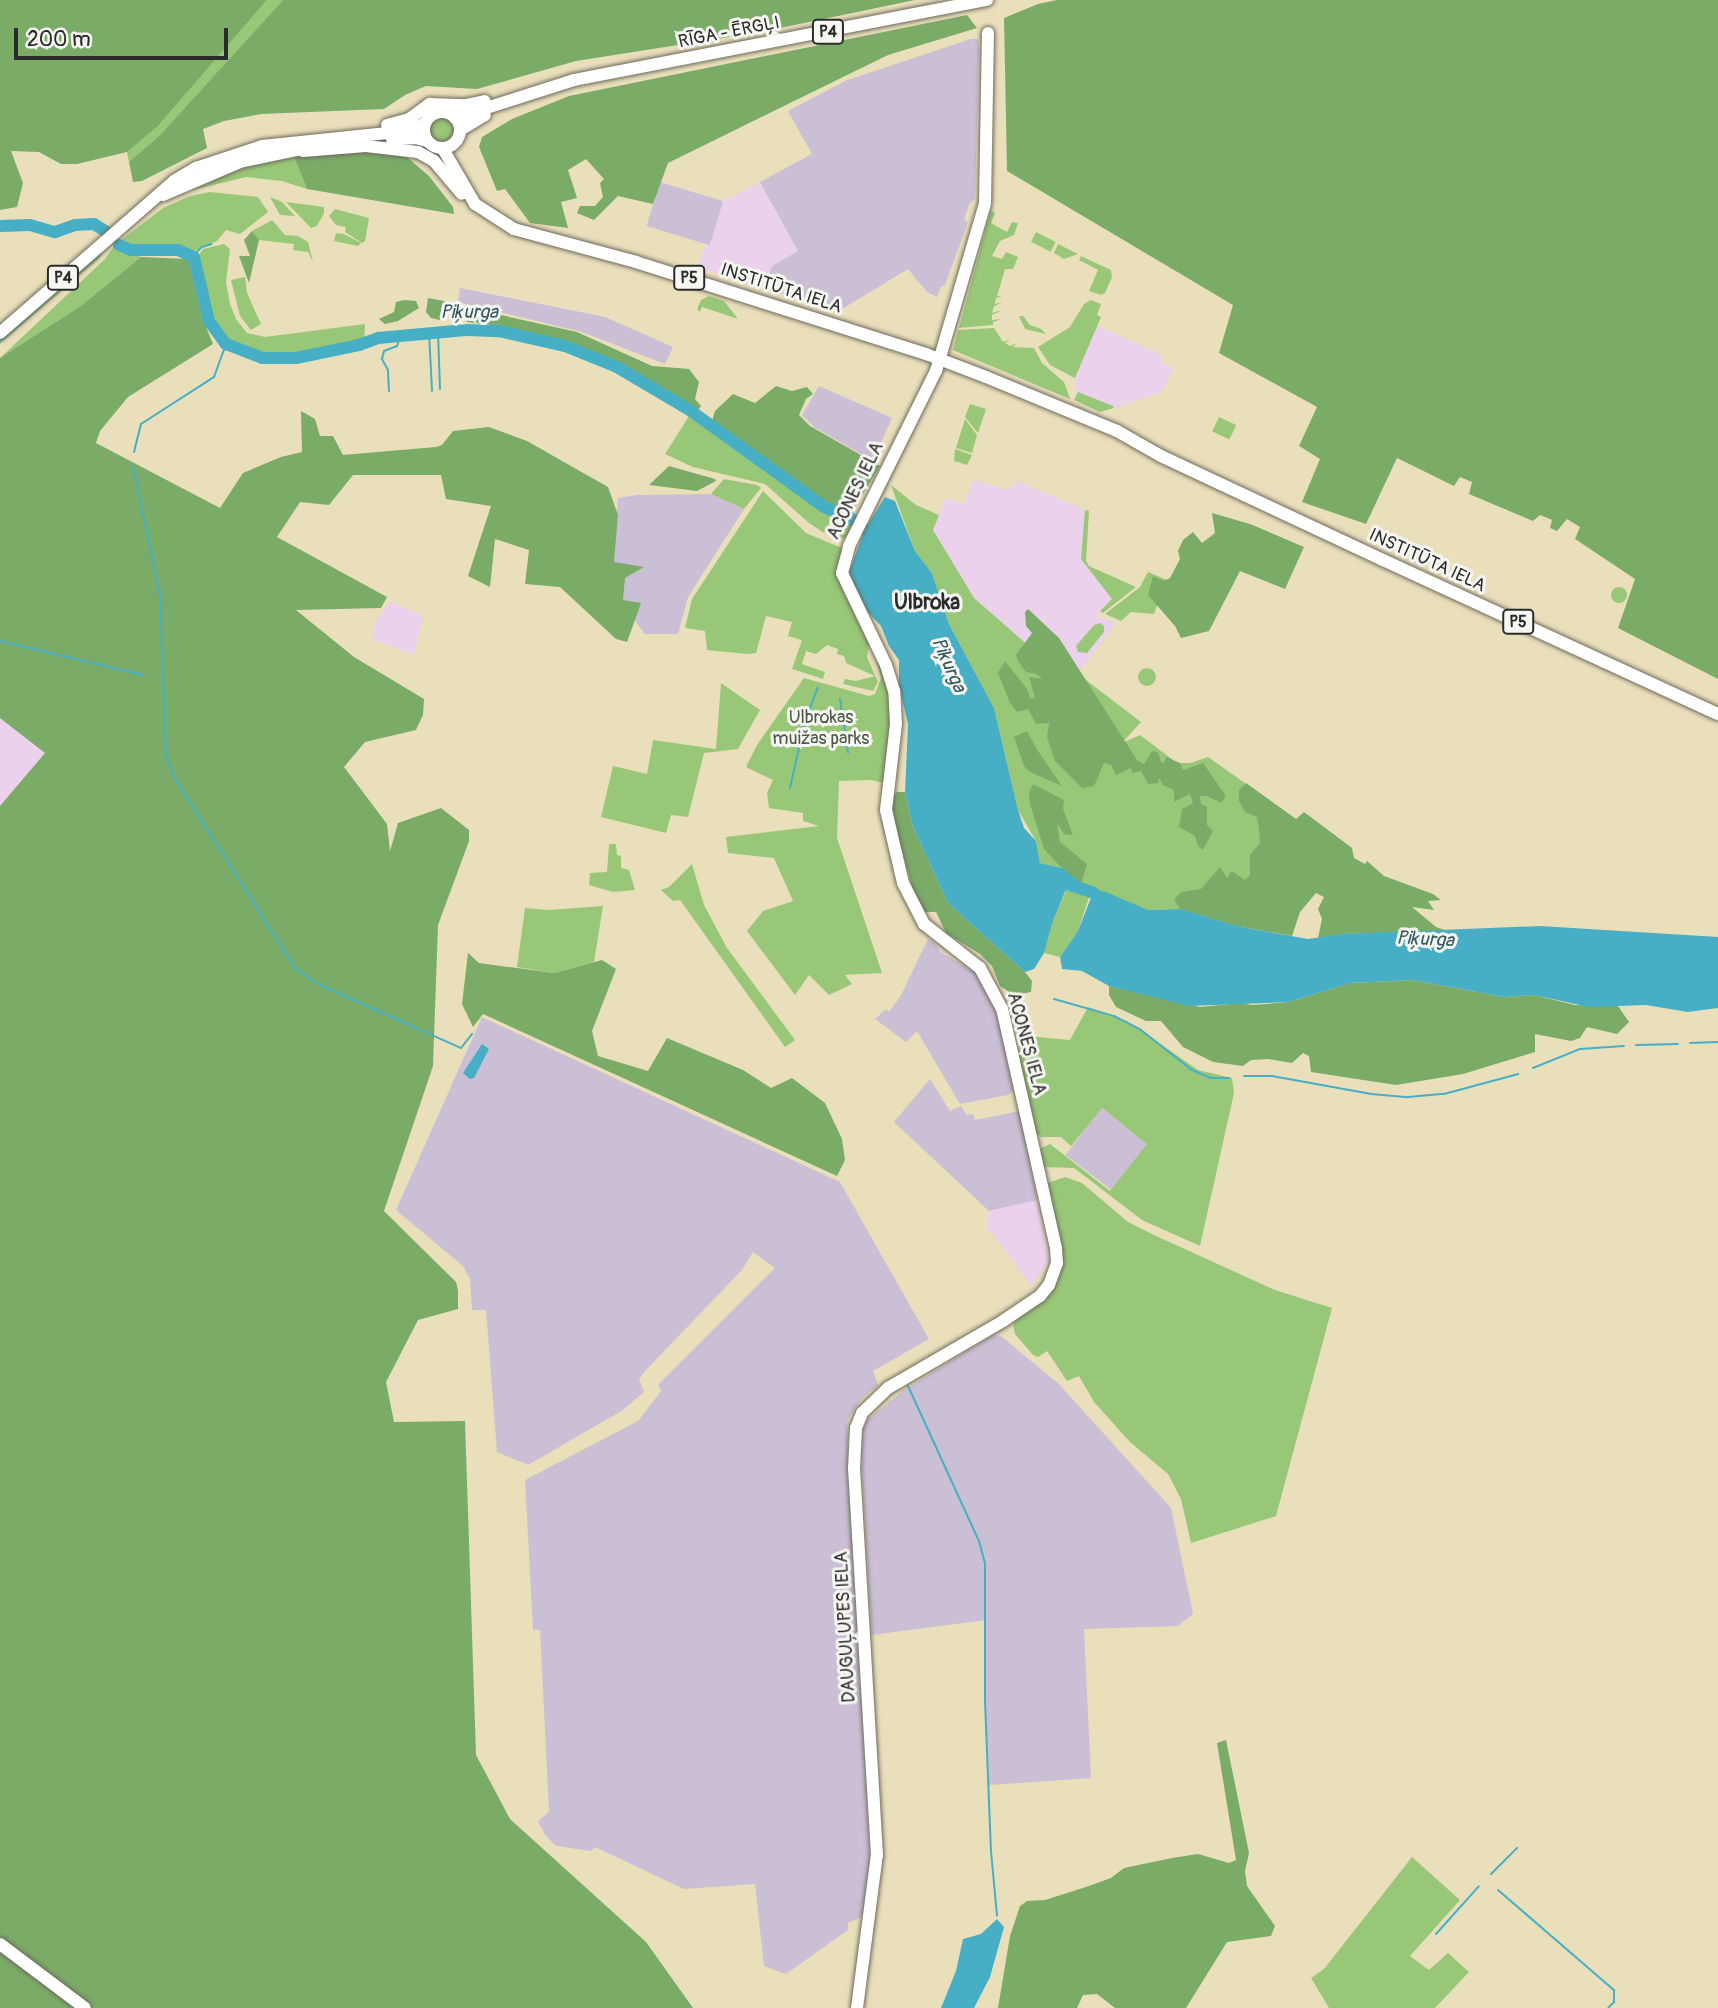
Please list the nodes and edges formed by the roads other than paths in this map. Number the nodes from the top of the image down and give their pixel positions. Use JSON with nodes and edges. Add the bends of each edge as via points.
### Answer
{"nodes":[{"id":1,"x":988,"y":0,"type":"edge"},
{"id":2,"x":988,"y":33,"type":"dead end"},
{"id":3,"x":602,"y":76,"type":"junction"},
{"id":4,"x":574,"y":80,"type":"junction"},
{"id":5,"x":425,"y":123,"type":"junction"},
{"id":6,"x":457,"y":124,"type":"junction"},
{"id":7,"x":427,"y":141,"type":"junction"},
{"id":8,"x":275,"y":144,"type":"junction"},
{"id":9,"x":448,"y":146,"type":"junction"},
{"id":10,"x":299,"y":151,"type":"junction"},
{"id":11,"x":156,"y":198,"type":"junction"},
{"id":12,"x":475,"y":204,"type":"junction"},
{"id":13,"x":487,"y":212,"type":"junction"},
{"id":14,"x":0,"y":333,"type":"edge"},
{"id":15,"x":939,"y":359,"type":"junction"},
{"id":16,"x":1718,"y":714,"type":"edge"},
{"id":17,"x":1003,"y":1321,"type":"joint"},
{"id":18,"x":0,"y":1944,"type":"edge"},
{"id":19,"x":85,"y":2008,"type":"edge"},
{"id":20,"x":858,"y":2008,"type":"edge"}],
"edges":[{"from":1,"to":3,"type":"main road","name":"RĪGA - ĒRGĻI","number":"P4"},
{"from":2,"to":15,"type":"main road","name":"ACONES IELA","via":[[987,186]]},
{"from":3,"to":4,"type":"main road","name":"RĪGA - ĒRGĻI","number":"P4"},
{"from":3,"to":6,"type":"main road","name":"RĪGA - ĒRGĻI","number":"P4"},
{"from":4,"to":6,"type":"main road","name":"RĪGA - ĒRGĻI","number":"P4"},
{"from":4,"to":8,"type":"main road","number":"P4","via":[[479,103],[437,102],[400,122]]},
{"from":5,"to":6,"type":"main road","via":[[437,113],[447,113]]},
{"from":5,"to":7,"type":"main road"},
{"from":5,"to":8,"type":"main road","number":"P4","via":[[387,133]]},
{"from":6,"to":9,"type":"main road"},
{"from":7,"to":9,"type":"main road"},
{"from":7,"to":10,"type":"main road","number":"P4","via":[[388,139]]},
{"from":8,"to":11,"type":"main road","number":"P4","via":[[196,168]]},
{"from":9,"to":12,"type":"main road","number":"P5"},
{"from":9,"to":13,"type":"main road"},
{"from":10,"to":11,"type":"main road","number":"P4","via":[[228,166]]},
{"from":10,"to":12,"type":"main road","number":"P5","via":[[366,146],[418,152],[434,161]]},
{"from":11,"to":14,"type":"main road","number":"P4"},
{"from":12,"to":13,"type":"main road","number":"P5"},
{"from":13,"to":15,"type":"main road","name":"INSTITŪTA IELA","number":"P5","via":[[525,233],[636,262]]},
{"from":15,"to":16,"type":"main road","name":"INSTITŪTA IELA","number":"P5","via":[[1062,409],[1084,424]]},
{"from":15,"to":17,"type":"main road","name":"ACONES IELA","via":[[844,558],[845,583],[886,665],[895,700],[886,810],[909,901],[924,924],[980,968],[1002,1009],[1056,1248],[1057,1263],[1049,1285]]},
{"from":17,"to":20,"type":"main road","name":"DAUGUĻUPES IELA","via":[[888,1388],[862,1413],[856,1428],[854,1469],[877,1855]]},
{"from":18,"to":19,"type":"main road"}]}
